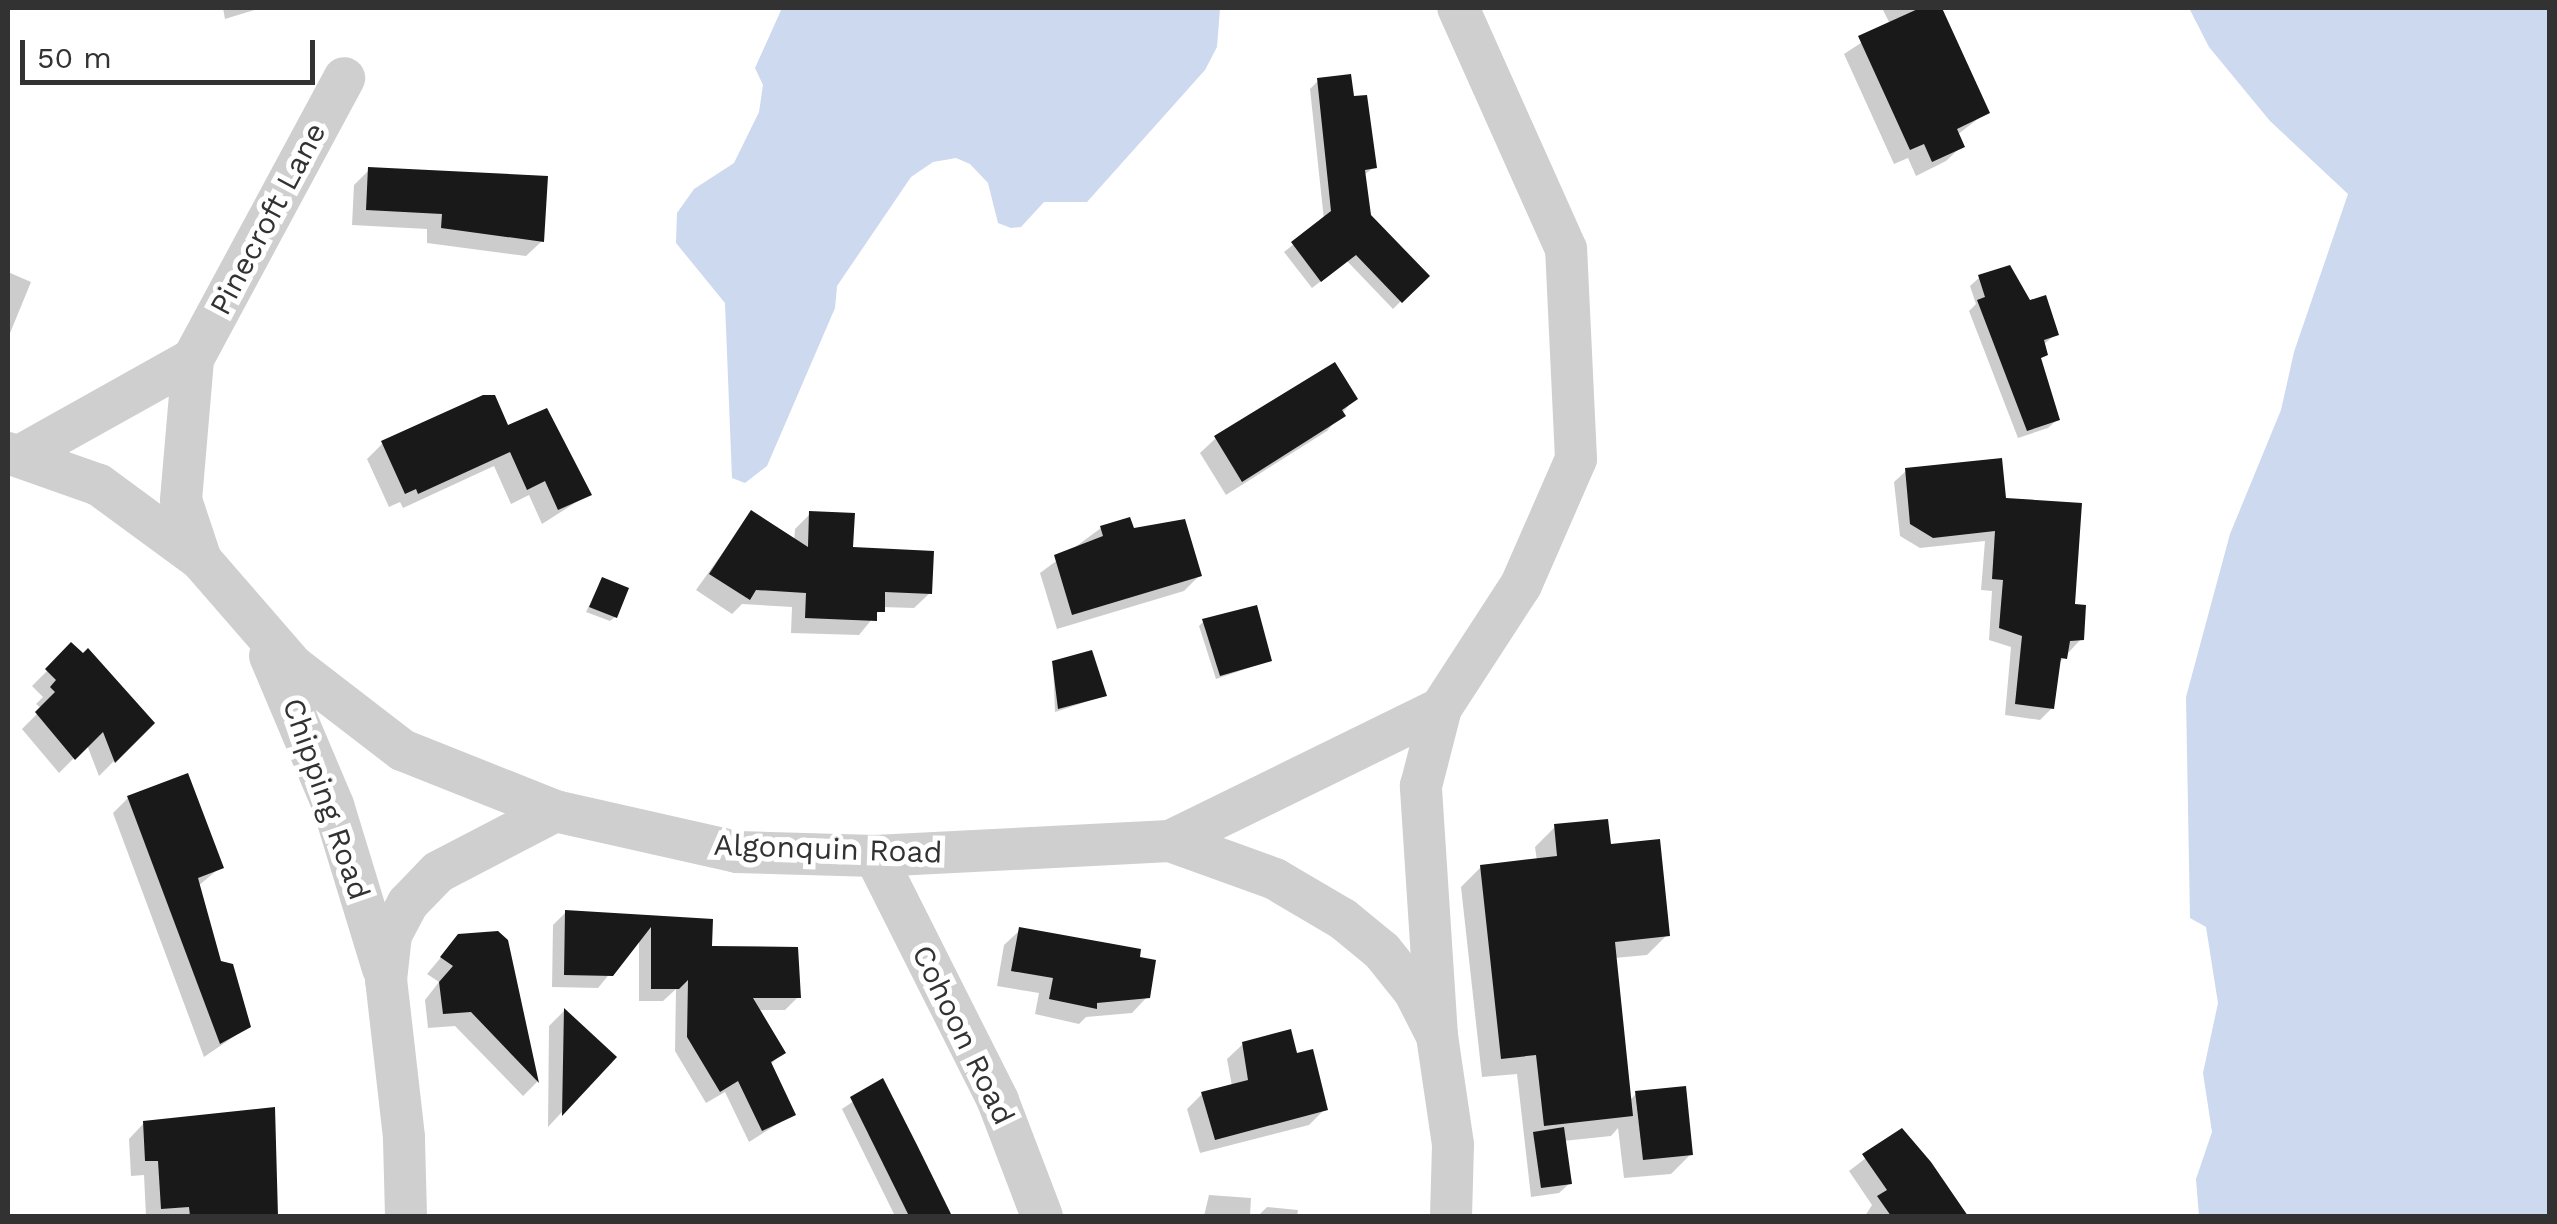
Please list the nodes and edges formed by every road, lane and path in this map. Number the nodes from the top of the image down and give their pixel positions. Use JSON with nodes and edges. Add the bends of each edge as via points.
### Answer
{"nodes":[{"id":1,"x":1458,"y":8,"type":"edge"},
{"id":2,"x":344,"y":78,"type":"dead end"},
{"id":3,"x":193,"y":359,"type":"junction"},
{"id":4,"x":15,"y":453,"type":"edge"},
{"id":5,"x":201,"y":560,"type":"junction"},
{"id":6,"x":252,"y":624,"type":"junction"},
{"id":7,"x":1440,"y":708,"type":"junction"},
{"id":8,"x":555,"y":811,"type":"junction"},
{"id":9,"x":1170,"y":841,"type":"junction"},
{"id":10,"x":876,"y":856,"type":"junction"},
{"id":11,"x":386,"y":980,"type":"junction"},
{"id":12,"x":1437,"y":1036,"type":"junction"},
{"id":13,"x":1455,"y":1210,"type":"edge"},
{"id":14,"x":406,"y":1216,"type":"edge"},
{"id":15,"x":1042,"y":1216,"type":"edge"}],
"edges":[{"from":1,"to":7,"type":"street","via":[[1566,249],[1576,460],[1521,586]]},
{"from":2,"to":3,"type":"street","name":"Pinecroft Lane"},
{"from":3,"to":4,"type":"street"},
{"from":3,"to":5,"type":"street","name":"Pinecroft Lane","via":[[181,500]]},
{"from":4,"to":5,"type":"street","name":"Algonquin Road","via":[[99,485]]},
{"from":5,"to":6,"type":"street","name":"Algonquin Road"},
{"from":6,"to":8,"type":"street","name":"Algonquin Road","via":[[337,703],[402,750]]},
{"from":6,"to":11,"type":"street","name":"Chipping Road","via":[[288,691],[333,805]]},
{"from":7,"to":9,"type":"street","name":"Algonquin Road"},
{"from":7,"to":12,"type":"street","via":[[1421,786]]},
{"from":8,"to":10,"type":"street","name":"Algonquin Road","via":[[737,852]]},
{"from":8,"to":11,"type":"street","name":"Chipping Road","via":[[438,872],[408,903],[391,935]]},
{"from":9,"to":10,"type":"street","name":"Algonquin Road","via":[[1064,841]]},
{"from":9,"to":12,"type":"street","via":[[1276,878],[1342,919],[1414,991]]},
{"from":10,"to":15,"type":"street","name":"Cohoon Road","via":[[998,1101]]},
{"from":11,"to":14,"type":"street","name":"Chipping Road"},
{"from":12,"to":13,"type":"street"}]}
